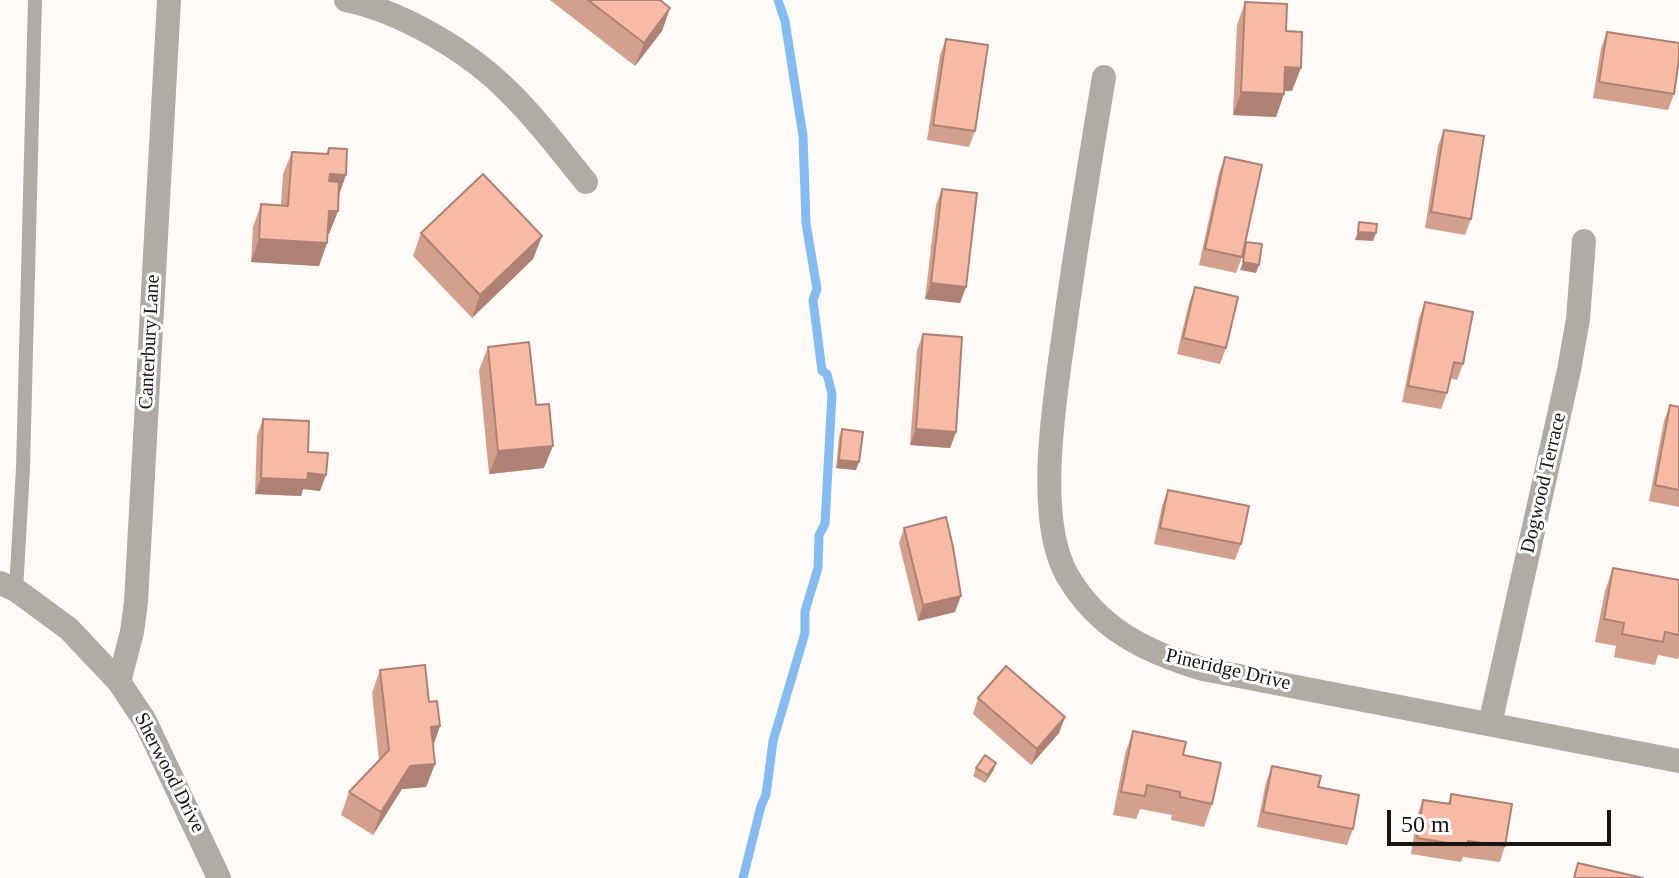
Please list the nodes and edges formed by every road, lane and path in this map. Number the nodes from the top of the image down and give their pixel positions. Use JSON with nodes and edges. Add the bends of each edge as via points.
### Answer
{"nodes":[{"id":1,"x":35,"y":0,"type":"edge"},
{"id":2,"x":169,"y":0,"type":"edge"},
{"id":3,"x":346,"y":0,"type":"edge"},
{"id":4,"x":1104,"y":77,"type":"dead end"},
{"id":5,"x":586,"y":182,"type":"dead end"},
{"id":6,"x":1584,"y":241,"type":"dead end"},
{"id":7,"x":8,"y":586,"type":"edge"},
{"id":8,"x":119,"y":682,"type":"junction"},
{"id":9,"x":1490,"y":724,"type":"junction"},
{"id":10,"x":1679,"y":761,"type":"edge"},
{"id":11,"x":219,"y":878,"type":"edge"}],
"edges":[{"from":1,"to":7,"type":"lane","via":[[23,468]]},
{"from":2,"to":8,"type":"street","name":"Canterbury Lane","via":[[136,602]]},
{"from":3,"to":5,"type":"street","via":[[413,24],[488,73]]},
{"from":4,"to":9,"type":"street","name":"Pineridge Drive","via":[[1054,405],[1051,524],[1066,574],[1104,621],[1167,658]]},
{"from":6,"to":9,"type":"street","name":"Dogwood Terrace","via":[[1569,370]]},
{"from":7,"to":8,"type":"street","name":"Sherwood Drive","via":[[69,629]]},
{"from":8,"to":11,"type":"street","name":"Sherwood Drive","via":[[145,721]]},
{"from":9,"to":10,"type":"street","name":"Pineridge Drive"}]}
